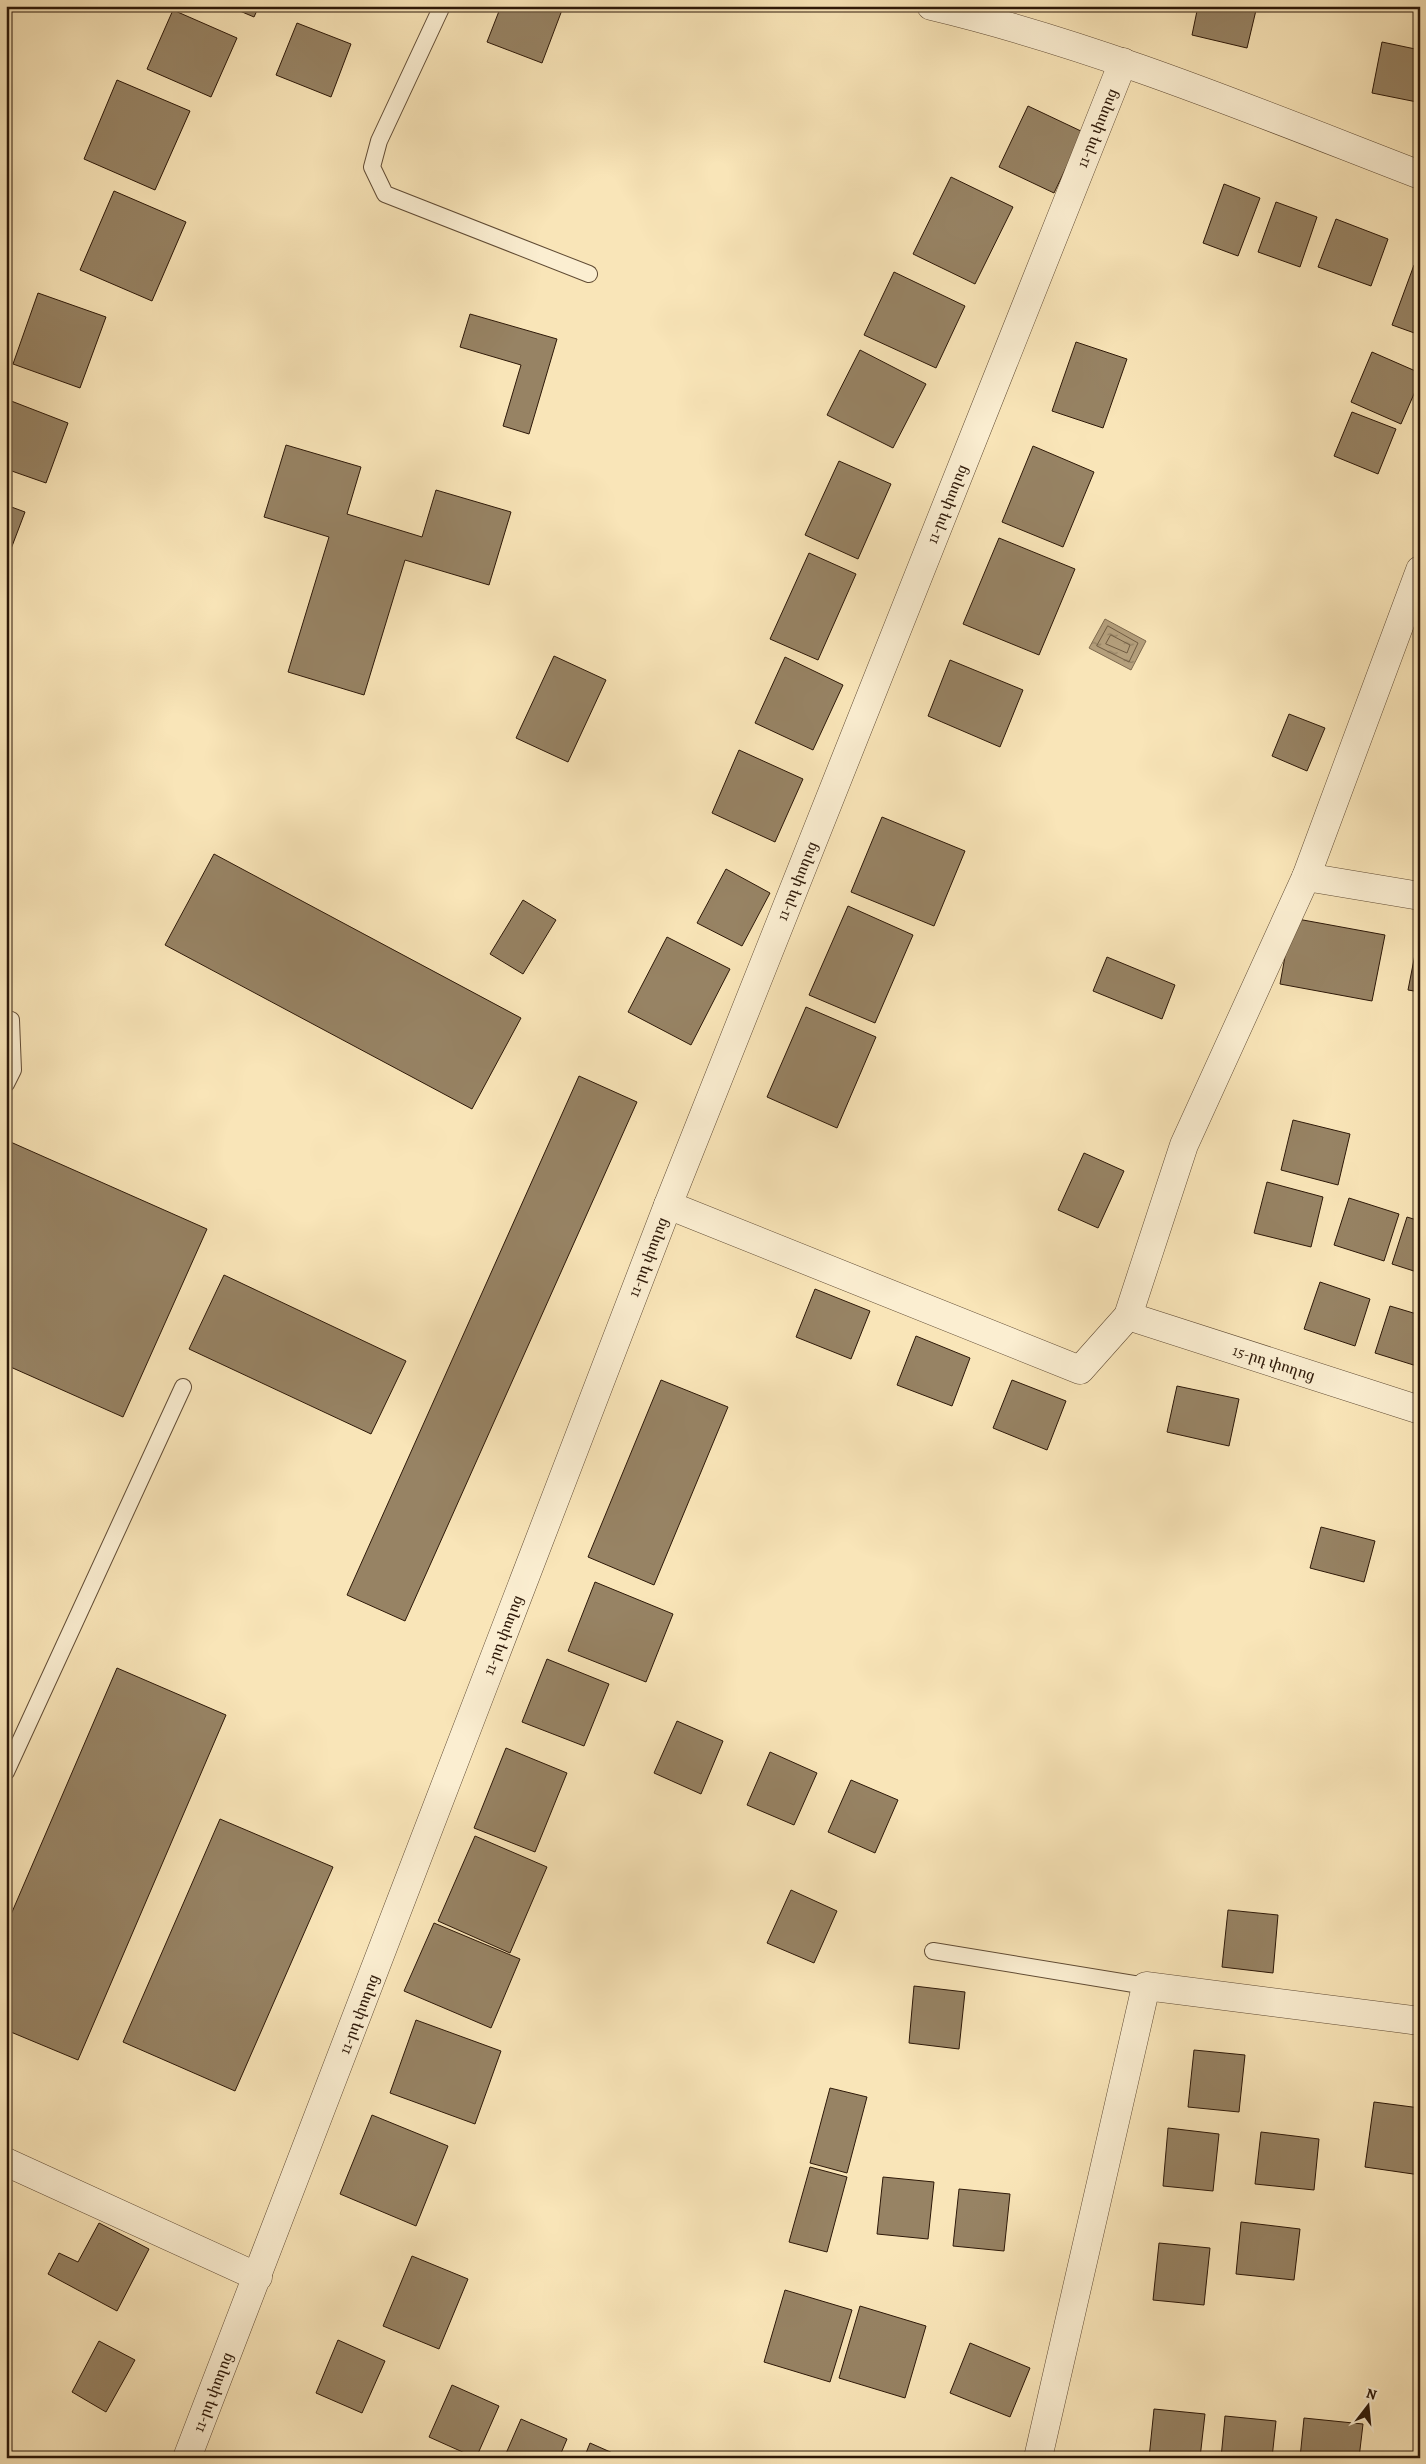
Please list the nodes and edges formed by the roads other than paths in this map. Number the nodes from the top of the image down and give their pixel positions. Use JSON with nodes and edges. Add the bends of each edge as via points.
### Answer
{"nodes":[{"id":1,"x":442,"y":6,"type":"edge"},
{"id":2,"x":931,"y":6,"type":"edge"},
{"id":3,"x":1123,"y":62,"type":"junction"},
{"id":4,"x":1420,"y":175,"type":"edge"},
{"id":5,"x":589,"y":274,"type":"dead end"},
{"id":6,"x":1420,"y":570,"type":"edge"},
{"id":7,"x":1306,"y":877,"type":"junction"},
{"id":8,"x":1420,"y":896,"type":"edge"},
{"id":9,"x":6,"y":1018,"type":"edge"},
{"id":10,"x":6,"y":1084,"type":"edge"},
{"id":11,"x":668,"y":1205,"type":"junction"},
{"id":12,"x":1128,"y":1316,"type":"junction"},
{"id":13,"x":183,"y":1387,"type":"dead end"},
{"id":14,"x":1420,"y":1410,"type":"edge"},
{"id":15,"x":6,"y":1772,"type":"edge"},
{"id":16,"x":933,"y":1951,"type":"dead end"},
{"id":17,"x":1146,"y":1986,"type":"junction"},
{"id":18,"x":1420,"y":2021,"type":"edge"},
{"id":19,"x":6,"y":2162,"type":"edge"},
{"id":20,"x":258,"y":2278,"type":"junction"},
{"id":21,"x":187,"y":2458,"type":"edge"},
{"id":22,"x":1038,"y":2458,"type":"edge"}],
"edges":[{"from":1,"to":5,"type":"lane","via":[[379,141],[372,167],[385,194]]},
{"from":2,"to":3,"type":"street"},
{"from":3,"to":4,"type":"street"},
{"from":3,"to":11,"type":"street","name":"11-րդ փողոց"},
{"from":6,"to":7,"type":"street"},
{"from":7,"to":8,"type":"street"},
{"from":7,"to":12,"type":"street","via":[[1184,1145]]},
{"from":9,"to":10,"type":"lane","via":[[11,1020],[13,1070]]},
{"from":11,"to":12,"type":"street","via":[[1080,1370]]},
{"from":11,"to":20,"type":"street","name":"11-րդ փողոց"},
{"from":12,"to":14,"type":"street","name":"15-րդ փողոց"},
{"from":13,"to":15,"type":"lane"},
{"from":16,"to":17,"type":"lane"},
{"from":17,"to":18,"type":"street"},
{"from":17,"to":22,"type":"street"},
{"from":19,"to":20,"type":"street"},
{"from":20,"to":21,"type":"street","name":"11-րդ փողոց"}]}
